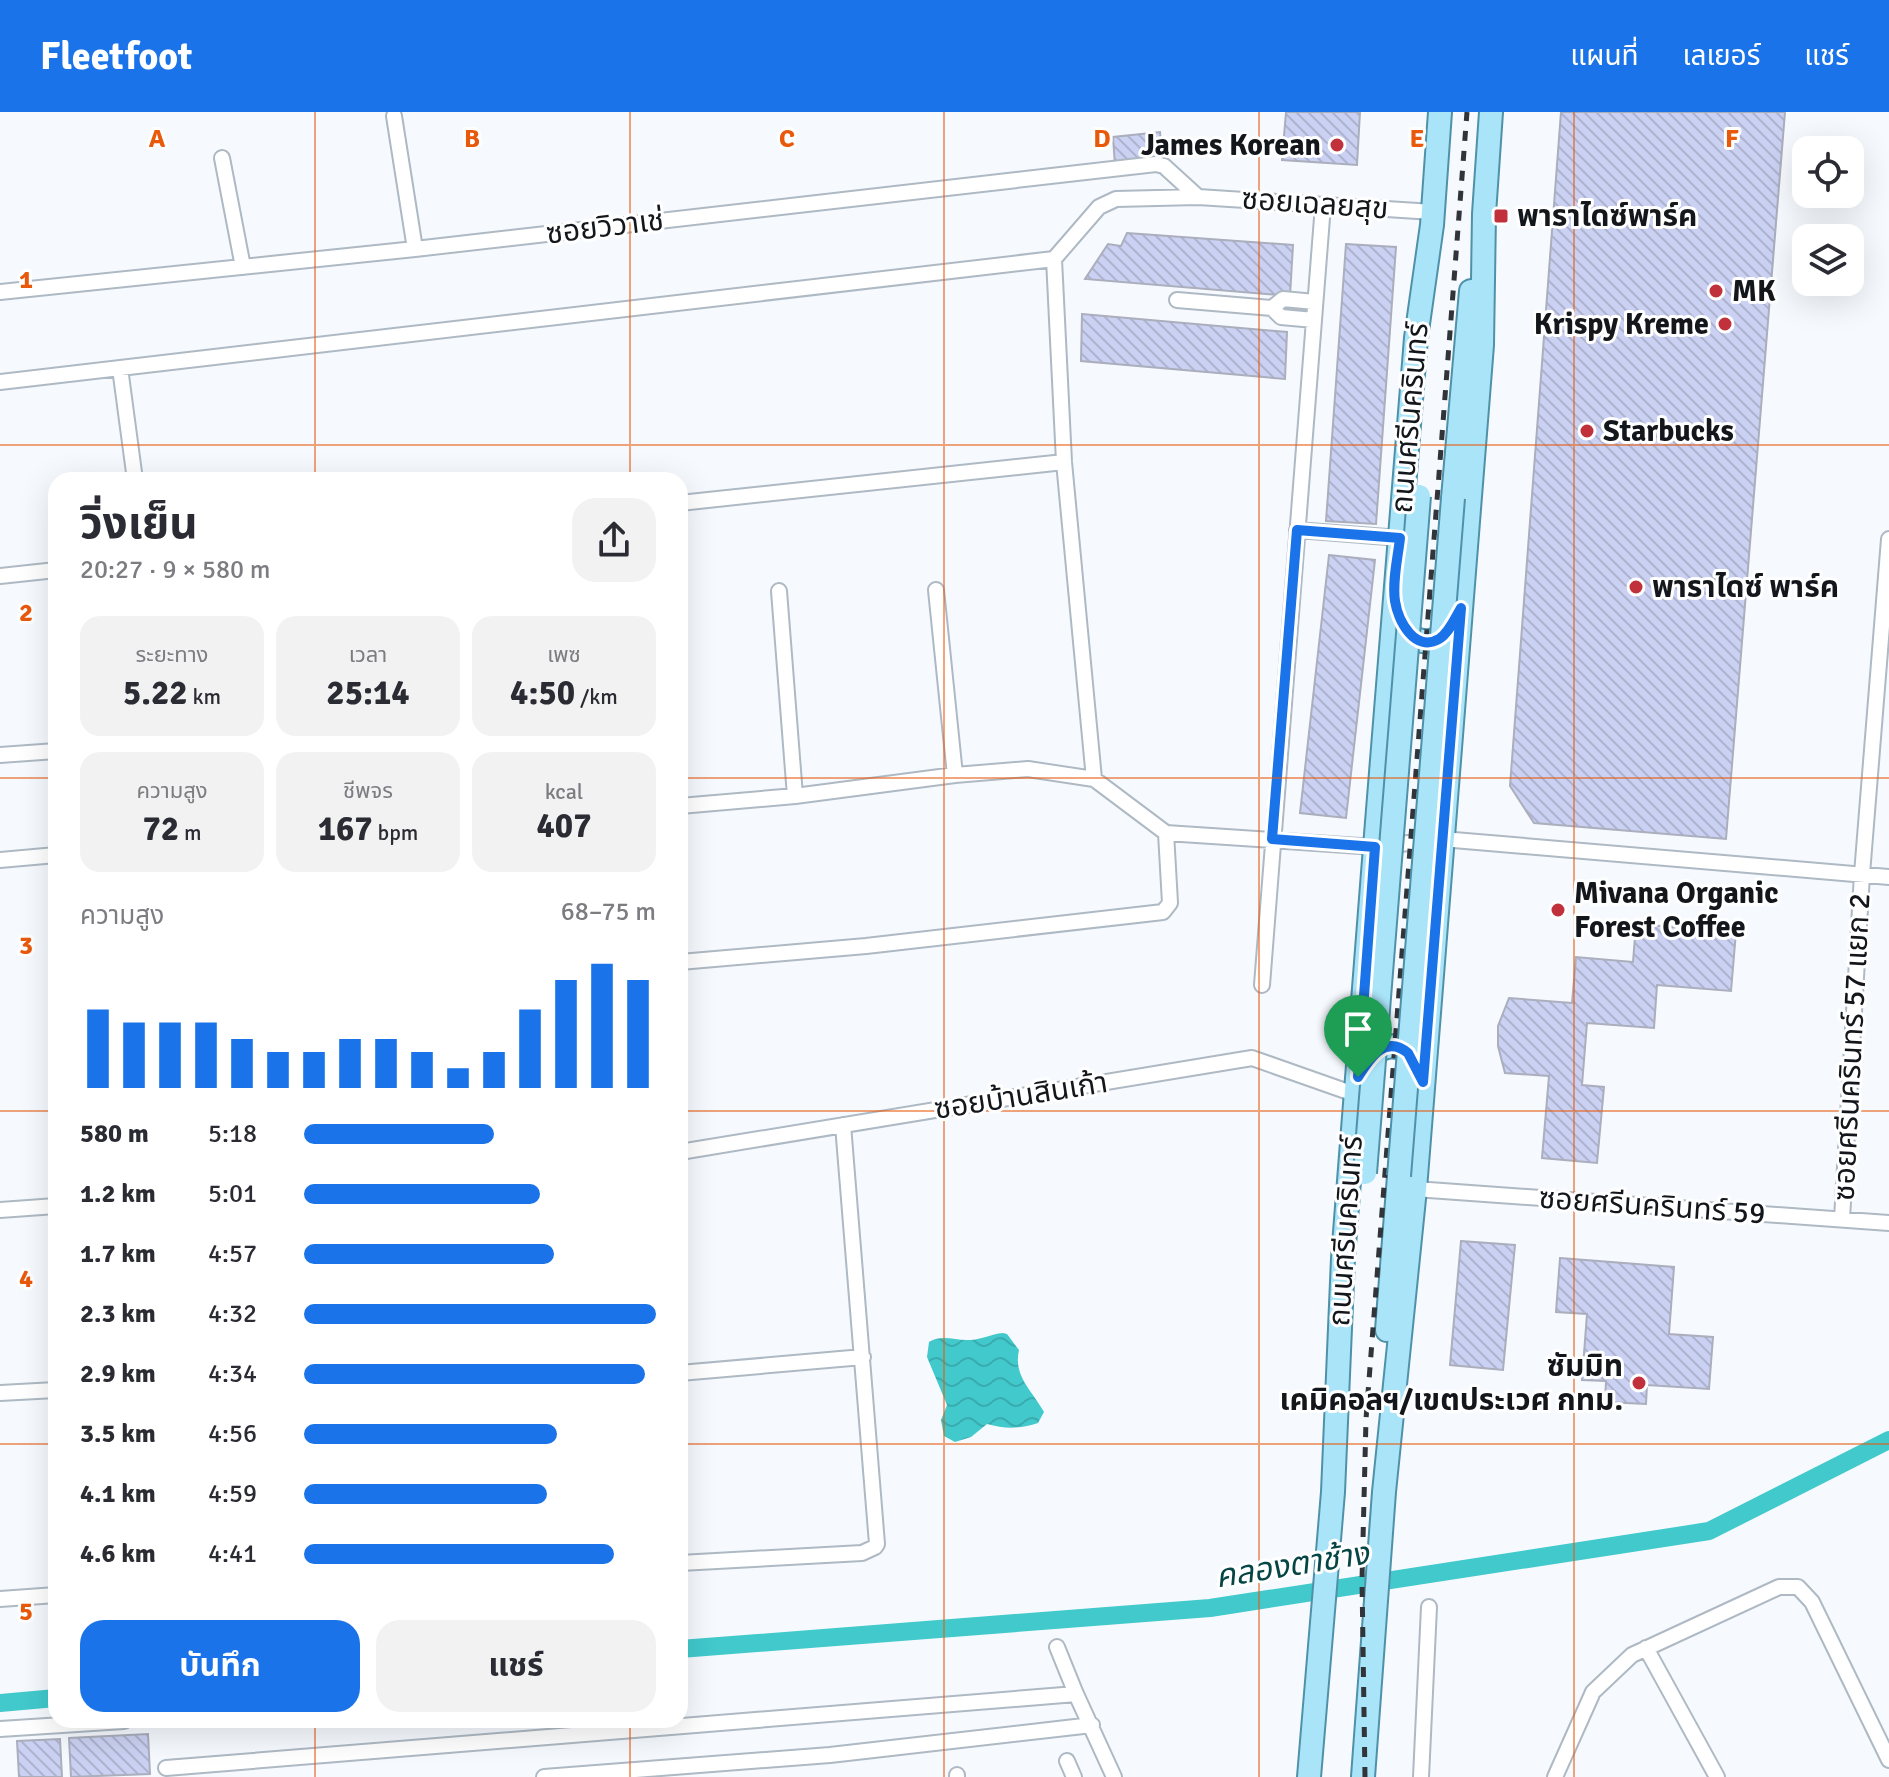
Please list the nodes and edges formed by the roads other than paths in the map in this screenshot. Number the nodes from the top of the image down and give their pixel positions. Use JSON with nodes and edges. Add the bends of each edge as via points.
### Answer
{"nodes":[{"id":1,"x":1440,"y":112,"type":"edge"},
{"id":2,"x":1491,"y":112,"type":"edge"},
{"id":3,"x":394,"y":116,"type":"dead end"},
{"id":4,"x":222,"y":158,"type":"dead end"},
{"id":5,"x":1198,"y":197,"type":"junction"},
{"id":6,"x":1323,"y":205,"type":"junction"},
{"id":7,"x":1484,"y":214,"type":"junction"},
{"id":8,"x":1432,"y":218,"type":"junction"},
{"id":9,"x":415,"y":249,"type":"junction"},
{"id":10,"x":1054,"y":259,"type":"junction"},
{"id":11,"x":243,"y":267,"type":"junction"},
{"id":12,"x":0,"y":292,"type":"edge"},
{"id":13,"x":1177,"y":300,"type":"dead end"},
{"id":14,"x":1315,"y":302,"type":"junction"},
{"id":15,"x":1272,"y":308,"type":"junction"},
{"id":16,"x":1314,"y":320,"type":"junction"},
{"id":17,"x":120,"y":368,"type":"junction"},
{"id":18,"x":0,"y":382,"type":"edge"},
{"id":19,"x":1064,"y":462,"type":"junction"},
{"id":20,"x":134,"y":472,"type":"edge"},
{"id":21,"x":688,"y":502,"type":"edge"},
{"id":22,"x":1297,"y":530,"type":"junction"},
{"id":23,"x":1400,"y":538,"type":"junction"},
{"id":24,"x":1889,"y":539,"type":"edge"},
{"id":25,"x":48,"y":571,"type":"edge"},
{"id":26,"x":0,"y":576,"type":"edge"},
{"id":27,"x":936,"y":590,"type":"dead end"},
{"id":28,"x":779,"y":591,"type":"dead end"},
{"id":29,"x":1395,"y":601,"type":"junction"},
{"id":30,"x":1461,"y":608,"type":"junction"},
{"id":31,"x":1884,"y":678,"type":"edge"},
{"id":32,"x":48,"y":752,"type":"edge"},
{"id":33,"x":0,"y":755,"type":"edge"},
{"id":34,"x":955,"y":775,"type":"junction"},
{"id":35,"x":1094,"y":779,"type":"junction"},
{"id":36,"x":795,"y":796,"type":"junction"},
{"id":37,"x":688,"y":805,"type":"edge"},
{"id":38,"x":1172,"y":834,"type":"junction"},
{"id":39,"x":1272,"y":839,"type":"junction"},
{"id":40,"x":1442,"y":839,"type":"junction"},
{"id":41,"x":1375,"y":847,"type":"junction"},
{"id":42,"x":48,"y":856,"type":"edge"},
{"id":43,"x":0,"y":860,"type":"edge"},
{"id":44,"x":1862,"y":874,"type":"junction"},
{"id":45,"x":1889,"y":877,"type":"edge"},
{"id":46,"x":688,"y":961,"type":"edge"},
{"id":47,"x":1262,"y":985,"type":"dead end"},
{"id":48,"x":1423,"y":1082,"type":"junction"},
{"id":49,"x":1358,"y":1086,"type":"junction"},
{"id":50,"x":843,"y":1125,"type":"junction"},
{"id":51,"x":688,"y":1151,"type":"edge"},
{"id":52,"x":1407,"y":1182,"type":"junction"},
{"id":53,"x":48,"y":1207,"type":"edge"},
{"id":54,"x":0,"y":1210,"type":"edge"},
{"id":55,"x":1842,"y":1219,"type":"junction"},
{"id":56,"x":1889,"y":1223,"type":"edge"},
{"id":57,"x":863,"y":1357,"type":"junction"},
{"id":58,"x":688,"y":1372,"type":"edge"},
{"id":59,"x":48,"y":1390,"type":"edge"},
{"id":60,"x":0,"y":1393,"type":"edge"},
{"id":61,"x":1333,"y":1492,"type":"junction"},
{"id":62,"x":688,"y":1563,"type":"edge"},
{"id":63,"x":48,"y":1596,"type":"edge"},
{"id":64,"x":0,"y":1599,"type":"edge"},
{"id":65,"x":1429,"y":1607,"type":"dead end"},
{"id":66,"x":1057,"y":1647,"type":"dead end"},
{"id":67,"x":1646,"y":1648,"type":"junction"},
{"id":68,"x":1076,"y":1694,"type":"junction"},
{"id":69,"x":1092,"y":1725,"type":"junction"},
{"id":70,"x":48,"y":1726,"type":"edge"},
{"id":71,"x":688,"y":1726,"type":"edge"},
{"id":72,"x":658,"y":1728,"type":"edge"},
{"id":73,"x":0,"y":1729,"type":"edge"},
{"id":74,"x":1889,"y":1760,"type":"edge"},
{"id":75,"x":1067,"y":1761,"type":"dead end"},
{"id":76,"x":166,"y":1768,"type":"dead end"},
{"id":77,"x":544,"y":1777,"type":"edge"},
{"id":78,"x":1074,"y":1777,"type":"edge"},
{"id":79,"x":1114,"y":1777,"type":"edge"},
{"id":80,"x":1309,"y":1777,"type":"edge"},
{"id":81,"x":1363,"y":1777,"type":"edge"},
{"id":82,"x":1421,"y":1777,"type":"edge"},
{"id":83,"x":1555,"y":1777,"type":"edge"},
{"id":84,"x":1717,"y":1777,"type":"edge"}],
"edges":[{"from":1,"to":8,"type":"main road","name":"ถนนศรีนครินทร์"},
{"from":2,"to":7,"type":"main road"},
{"from":3,"to":9,"type":"street"},
{"from":4,"to":11,"type":"street"},
{"from":5,"to":6,"type":"street","name":"ซอยเฉลยสุข"},
{"from":5,"to":9,"type":"street","name":"ซอยวิวาเช่","via":[[1156,164]]},
{"from":5,"to":10,"type":"street","name":"ซอยเฉลยสุข","via":[[1116,199],[1099,207]]},
{"from":6,"to":8,"type":"street","name":"ซอยเฉลยสุข"},
{"from":6,"to":14,"type":"street"},
{"from":7,"to":30,"type":"main road","via":[[1485,300]]},
{"from":7,"to":52,"type":"main road","bridge":true,"via":[[1470,300],[1453,498]]},
{"from":8,"to":23,"type":"main road","name":"ถนนศรีนครินทร์"},
{"from":8,"to":61,"type":"main road","bridge":true,"via":[[1431,337],[1419,496],[1352,1333]]},
{"from":9,"to":11,"type":"street","name":"ซอยวิวาเช่"},
{"from":10,"to":17,"type":"street"},
{"from":10,"to":19,"type":"street"},
{"from":11,"to":12,"type":"street","name":"ซอยวิวาเช่"},
{"from":13,"to":15,"type":"street"},
{"from":14,"to":15,"type":"street","via":[[1283,299]]},
{"from":14,"to":16,"type":"street"},
{"from":15,"to":16,"type":"street","via":[[1281,317]]},
{"from":16,"to":22,"type":"street"},
{"from":17,"to":18,"type":"street"},
{"from":17,"to":20,"type":"street"},
{"from":19,"to":21,"type":"street"},
{"from":19,"to":35,"type":"street"},
{"from":22,"to":23,"type":"street"},
{"from":22,"to":39,"type":"street"},
{"from":23,"to":29,"type":"main road","name":"ถนนศรีนครินทร์"},
{"from":24,"to":31,"type":"street","name":"ซอยศรีนครินทร์ 57 แยก 2"},
{"from":25,"to":26,"type":"street"},
{"from":27,"to":34,"type":"street"},
{"from":28,"to":36,"type":"street"},
{"from":29,"to":30,"type":"main road","via":[[1410,635],[1425,642],[1445,634]]},
{"from":29,"to":41,"type":"main road","name":"ถนนศรีนครินทร์"},
{"from":30,"to":40,"type":"main road"},
{"from":31,"to":44,"type":"street","name":"ซอยศรีนครินทร์ 57 แยก 2"},
{"from":32,"to":33,"type":"street"},
{"from":34,"to":35,"type":"street","via":[[1028,769]]},
{"from":34,"to":36,"type":"street"},
{"from":35,"to":38,"type":"street"},
{"from":36,"to":37,"type":"street"},
{"from":38,"to":39,"type":"street"},
{"from":38,"to":46,"type":"street","via":[[1170,903],[1163,912]]},
{"from":39,"to":41,"type":"street"},
{"from":39,"to":47,"type":"street"},
{"from":40,"to":41,"type":"street"},
{"from":40,"to":44,"type":"street"},
{"from":40,"to":48,"type":"main road"},
{"from":41,"to":49,"type":"main road","name":"ถนนศรีนครินทร์"},
{"from":42,"to":43,"type":"street"},
{"from":44,"to":45,"type":"street"},
{"from":44,"to":55,"type":"street","name":"ซอยศรีนครินทร์ 57 แยก 2"},
{"from":48,"to":49,"type":"main road","via":[[1408,1053],[1393,1046],[1373,1054]]},
{"from":48,"to":52,"type":"main road"},
{"from":49,"to":50,"type":"street","name":"ซอยบ้านสินเก้า","via":[[1252,1058]]},
{"from":49,"to":61,"type":"main road","name":"ถนนศรีนครินทร์","via":[[1340,1300]]},
{"from":50,"to":51,"type":"street","name":"ซอยบ้านสินเก้า"},
{"from":50,"to":57,"type":"street"},
{"from":52,"to":55,"type":"street","name":"ซอยศรีนครินทร์ 59"},
{"from":52,"to":81,"type":"main road","via":[[1385,1373],[1384,1492]]},
{"from":53,"to":54,"type":"street"},
{"from":55,"to":56,"type":"street","name":"ซอยศรีนครินทร์ 59"},
{"from":57,"to":58,"type":"street"},
{"from":57,"to":62,"type":"street","via":[[875,1547],[862,1553]]},
{"from":59,"to":60,"type":"street"},
{"from":61,"to":80,"type":"main road","name":"ถนนศรีนครินทร์"},
{"from":63,"to":64,"type":"street"},
{"from":65,"to":82,"type":"street"},
{"from":66,"to":68,"type":"street"},
{"from":67,"to":74,"type":"street","via":[[1779,1587],[1798,1587],[1812,1602]]},
{"from":67,"to":83,"type":"street","via":[[1593,1692]]},
{"from":67,"to":84,"type":"street"},
{"from":68,"to":69,"type":"street"},
{"from":68,"to":71,"type":"street"},
{"from":69,"to":77,"type":"street","via":[[830,1755]]},
{"from":69,"to":79,"type":"street"},
{"from":70,"to":73,"type":"street"},
{"from":72,"to":76,"type":"street"},
{"from":75,"to":78,"type":"street"}]}
